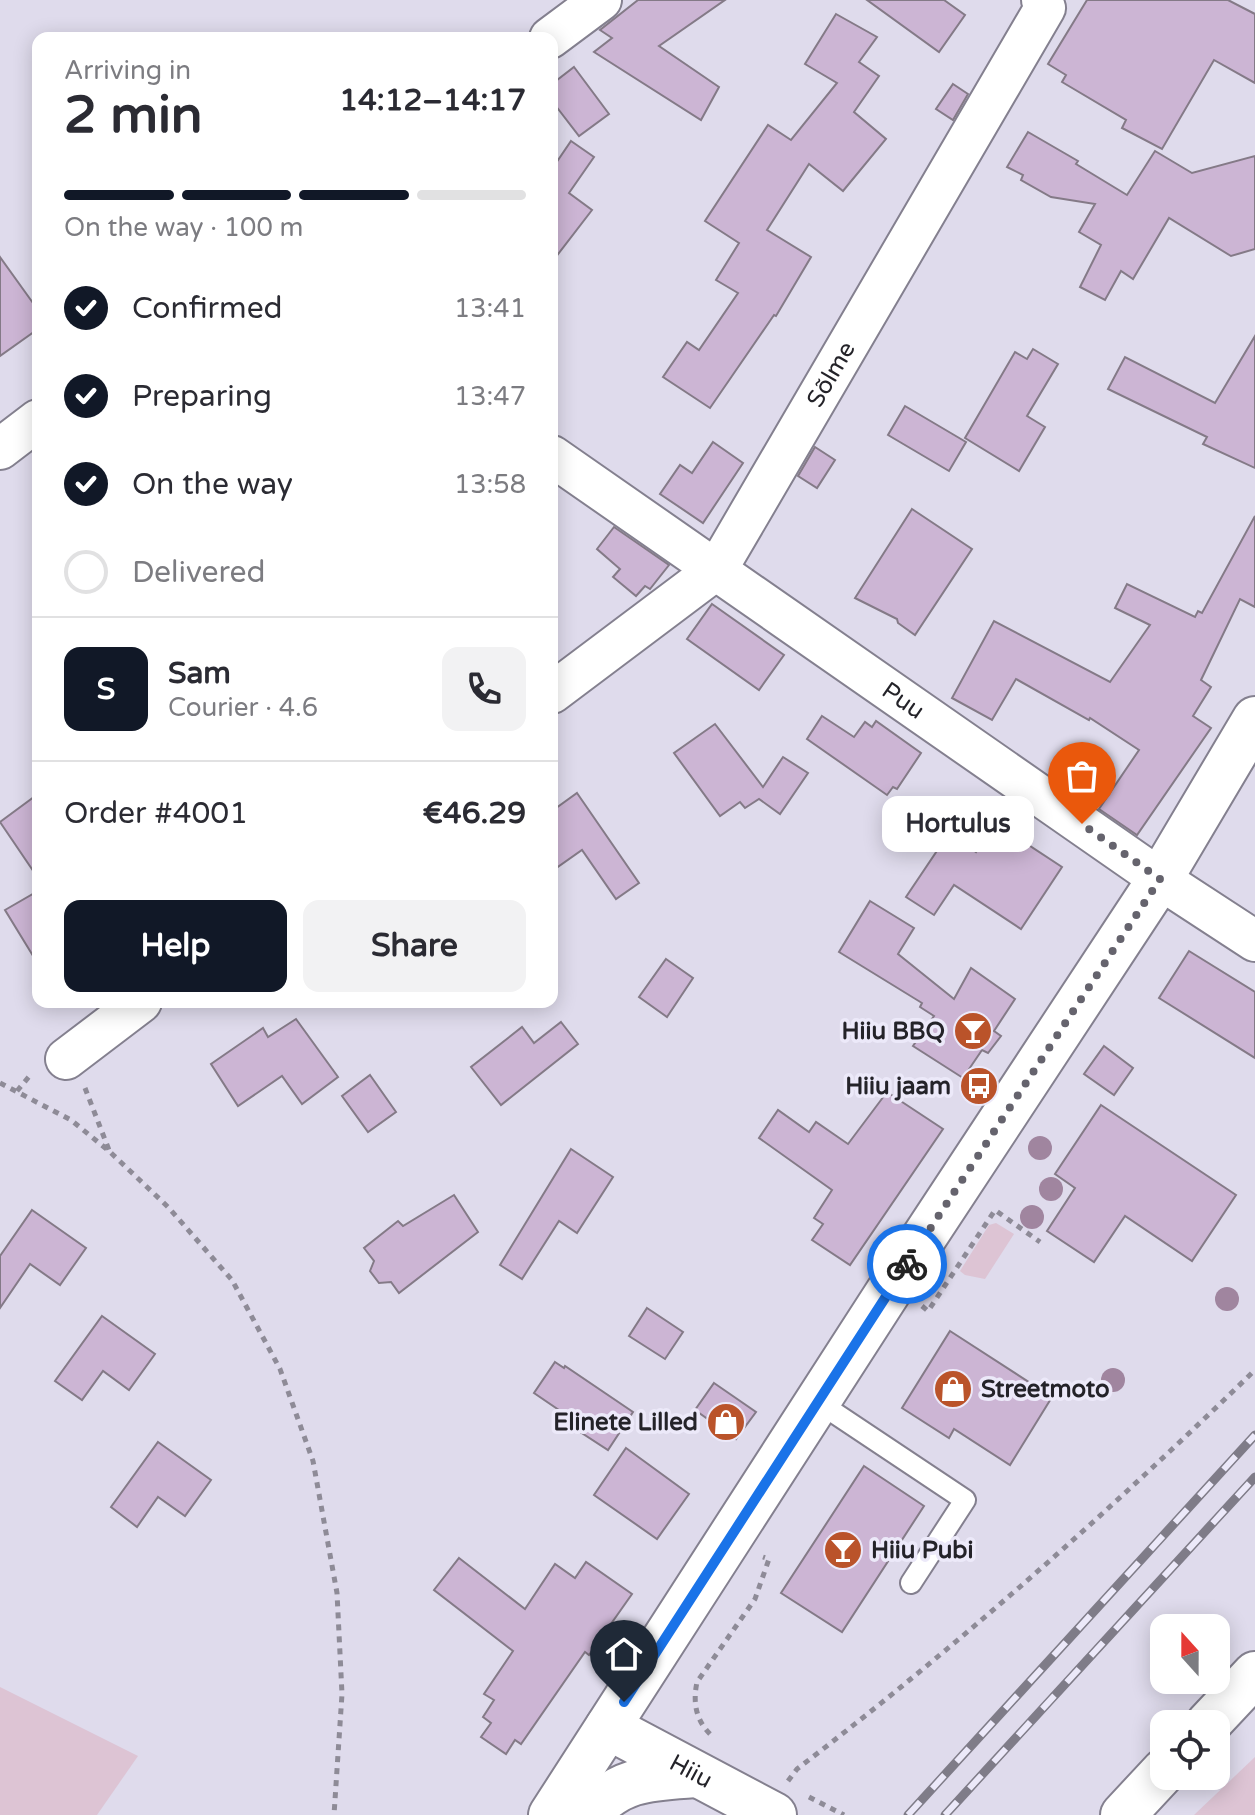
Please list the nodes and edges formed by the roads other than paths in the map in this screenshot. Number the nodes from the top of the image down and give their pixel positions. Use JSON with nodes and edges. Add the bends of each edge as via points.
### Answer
{"nodes":[{"id":1,"x":601,"y":0,"type":"edge"},
{"id":2,"x":1042,"y":0,"type":"edge"},
{"id":3,"x":558,"y":32,"type":"edge"},
{"id":4,"x":32,"y":425,"type":"edge"},
{"id":5,"x":0,"y":449,"type":"edge"},
{"id":6,"x":558,"y":460,"type":"edge"},
{"id":7,"x":717,"y":569,"type":"junction"},
{"id":8,"x":558,"y":688,"type":"edge"},
{"id":9,"x":1255,"y":719,"type":"edge"},
{"id":10,"x":1160,"y":879,"type":"junction"},
{"id":11,"x":1255,"y":941,"type":"edge"},
{"id":12,"x":135,"y":1008,"type":"edge"},
{"id":13,"x":74,"y":1071,"type":"road end"},
{"id":14,"x":818,"y":1402,"type":"junction"},
{"id":15,"x":911,"y":1583,"type":"dead end"},
{"id":16,"x":1255,"y":1674,"type":"edge"},
{"id":17,"x":1221,"y":1710,"type":"edge"},
{"id":18,"x":608,"y":1727,"type":"junction"},
{"id":19,"x":706,"y":1757,"type":"junction"},
{"id":20,"x":1150,"y":1786,"type":"edge"},
{"id":21,"x":790,"y":1800,"type":"edge"},
{"id":22,"x":551,"y":1815,"type":"edge"},
{"id":23,"x":589,"y":1815,"type":"edge"},
{"id":24,"x":1123,"y":1815,"type":"edge"}],
"edges":[{"from":1,"to":3,"type":"street"},
{"from":2,"to":7,"type":"street","name":"Sõlme","via":[[1045,8]]},
{"from":4,"to":5,"type":"street"},
{"from":6,"to":7,"type":"street","name":"Puu"},
{"from":7,"to":8,"type":"street","name":"Sõlme"},
{"from":7,"to":10,"type":"street","name":"Puu"},
{"from":9,"to":10,"type":"main road"},
{"from":10,"to":11,"type":"street","name":"Puu"},
{"from":10,"to":14,"type":"main road"},
{"from":12,"to":13,"type":"street"},
{"from":14,"to":15,"type":"lane","via":[[965,1500]]},
{"from":14,"to":18,"type":"main road"},
{"from":16,"to":17,"type":"main road"},
{"from":18,"to":19,"type":"main road","name":"Hiiu"},
{"from":18,"to":22,"type":"main road"},
{"from":19,"to":21,"type":"main road","name":"Hiiu"},
{"from":19,"to":23,"type":"main road","via":[[626,1784],[600,1800]]},
{"from":20,"to":24,"type":"main road"}]}
